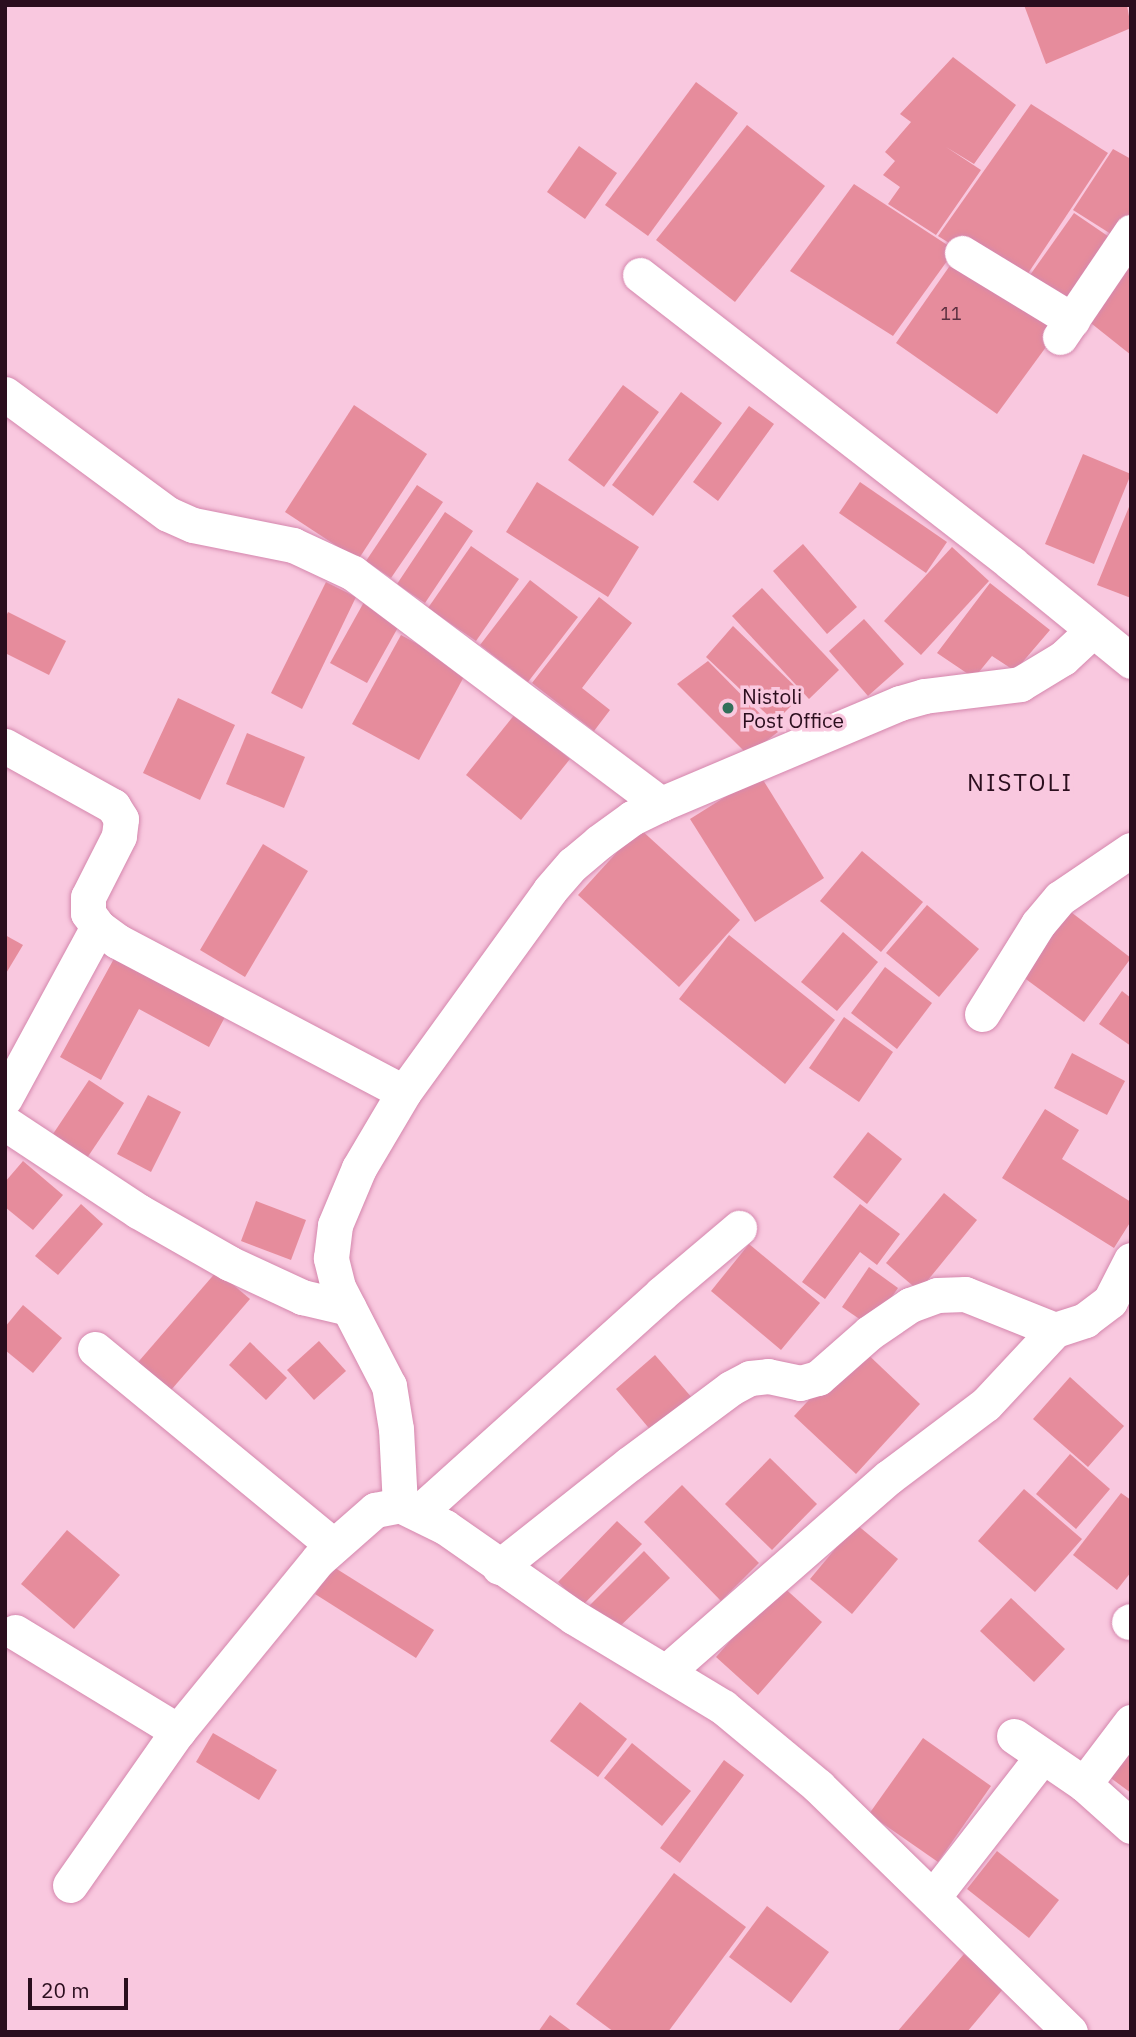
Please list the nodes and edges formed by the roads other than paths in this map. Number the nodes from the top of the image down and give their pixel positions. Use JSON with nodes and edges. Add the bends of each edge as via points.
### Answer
{"nodes":[{"id":1,"x":1131,"y":232,"type":"edge"},
{"id":2,"x":962,"y":253,"type":"dead end"},
{"id":3,"x":640,"y":275,"type":"dead end"},
{"id":4,"x":5,"y":394,"type":"edge"},
{"id":5,"x":1092,"y":631,"type":"junction"},
{"id":6,"x":1131,"y":661,"type":"edge"},
{"id":7,"x":5,"y":746,"type":"edge"},
{"id":8,"x":661,"y":804,"type":"junction"},
{"id":9,"x":1131,"y":850,"type":"edge"},
{"id":10,"x":98,"y":927,"type":"junction"},
{"id":11,"x":982,"y":1014,"type":"dead end"},
{"id":12,"x":404,"y":1092,"type":"junction"},
{"id":13,"x":5,"y":1098,"type":"edge"},
{"id":14,"x":5,"y":1123,"type":"edge"},
{"id":15,"x":739,"y":1228,"type":"dead end"},
{"id":16,"x":1131,"y":1260,"type":"edge"},
{"id":17,"x":1120,"y":1307,"type":"edge"},
{"id":18,"x":349,"y":1308,"type":"junction"},
{"id":19,"x":1055,"y":1330,"type":"junction"},
{"id":20,"x":95,"y":1349,"type":"dead end"},
{"id":21,"x":409,"y":1509,"type":"junction"},
{"id":22,"x":333,"y":1545,"type":"junction"},
{"id":23,"x":499,"y":1567,"type":"junction"},
{"id":24,"x":15,"y":1632,"type":"dead end"},
{"id":25,"x":666,"y":1672,"type":"junction"},
{"id":26,"x":1131,"y":1722,"type":"edge"},
{"id":27,"x":178,"y":1731,"type":"junction"},
{"id":28,"x":1014,"y":1736,"type":"dead end"},
{"id":29,"x":1042,"y":1757,"type":"junction"},
{"id":30,"x":1084,"y":1784,"type":"junction"},
{"id":31,"x":1131,"y":1826,"type":"edge"},
{"id":32,"x":70,"y":1885,"type":"dead end"},
{"id":33,"x":933,"y":1897,"type":"junction"},
{"id":34,"x":1070,"y":2032,"type":"edge"}],
"edges":[{"from":1,"to":2,"type":"street","via":[[1066,329]]},
{"from":3,"to":5,"type":"street"},
{"from":4,"to":8,"type":"street","via":[[168,514],[193,525],[293,545],[353,573]]},
{"from":5,"to":6,"type":"street"},
{"from":5,"to":8,"type":"street","via":[[1063,658],[1020,684],[900,703]]},
{"from":7,"to":10,"type":"street","via":[[113,806],[121,819],[119,836],[88,897],[88,914]]},
{"from":8,"to":12,"type":"street","via":[[632,818],[573,864]]},
{"from":9,"to":11,"type":"street","via":[[1060,898],[1038,924]]},
{"from":10,"to":12,"type":"street"},
{"from":10,"to":13,"type":"street"},
{"from":12,"to":18,"type":"street","via":[[359,1168],[335,1225],[331,1258]]},
{"from":14,"to":18,"type":"street","via":[[138,1211],[229,1263],[302,1297]]},
{"from":15,"to":21,"type":"street"},
{"from":16,"to":17,"type":"street"},
{"from":17,"to":19,"type":"street"},
{"from":18,"to":21,"type":"street","via":[[389,1386]]},
{"from":19,"to":23,"type":"street","via":[[965,1294],[937,1295],[910,1305],[869,1333],[818,1378],[800,1383],[768,1376],[750,1378],[731,1388]]},
{"from":19,"to":25,"type":"street","via":[[986,1404],[888,1477]]},
{"from":20,"to":22,"type":"street"},
{"from":21,"to":22,"type":"street","via":[[376,1510]]},
{"from":21,"to":23,"type":"street","via":[[445,1527]]},
{"from":22,"to":27,"type":"street"},
{"from":23,"to":25,"type":"street"},
{"from":24,"to":27,"type":"street"},
{"from":25,"to":33,"type":"street","via":[[765,1740]]},
{"from":26,"to":30,"type":"street"},
{"from":27,"to":32,"type":"street"},
{"from":28,"to":29,"type":"street"},
{"from":29,"to":30,"type":"street"},
{"from":29,"to":33,"type":"street"},
{"from":30,"to":31,"type":"street"},
{"from":33,"to":34,"type":"street"}]}
